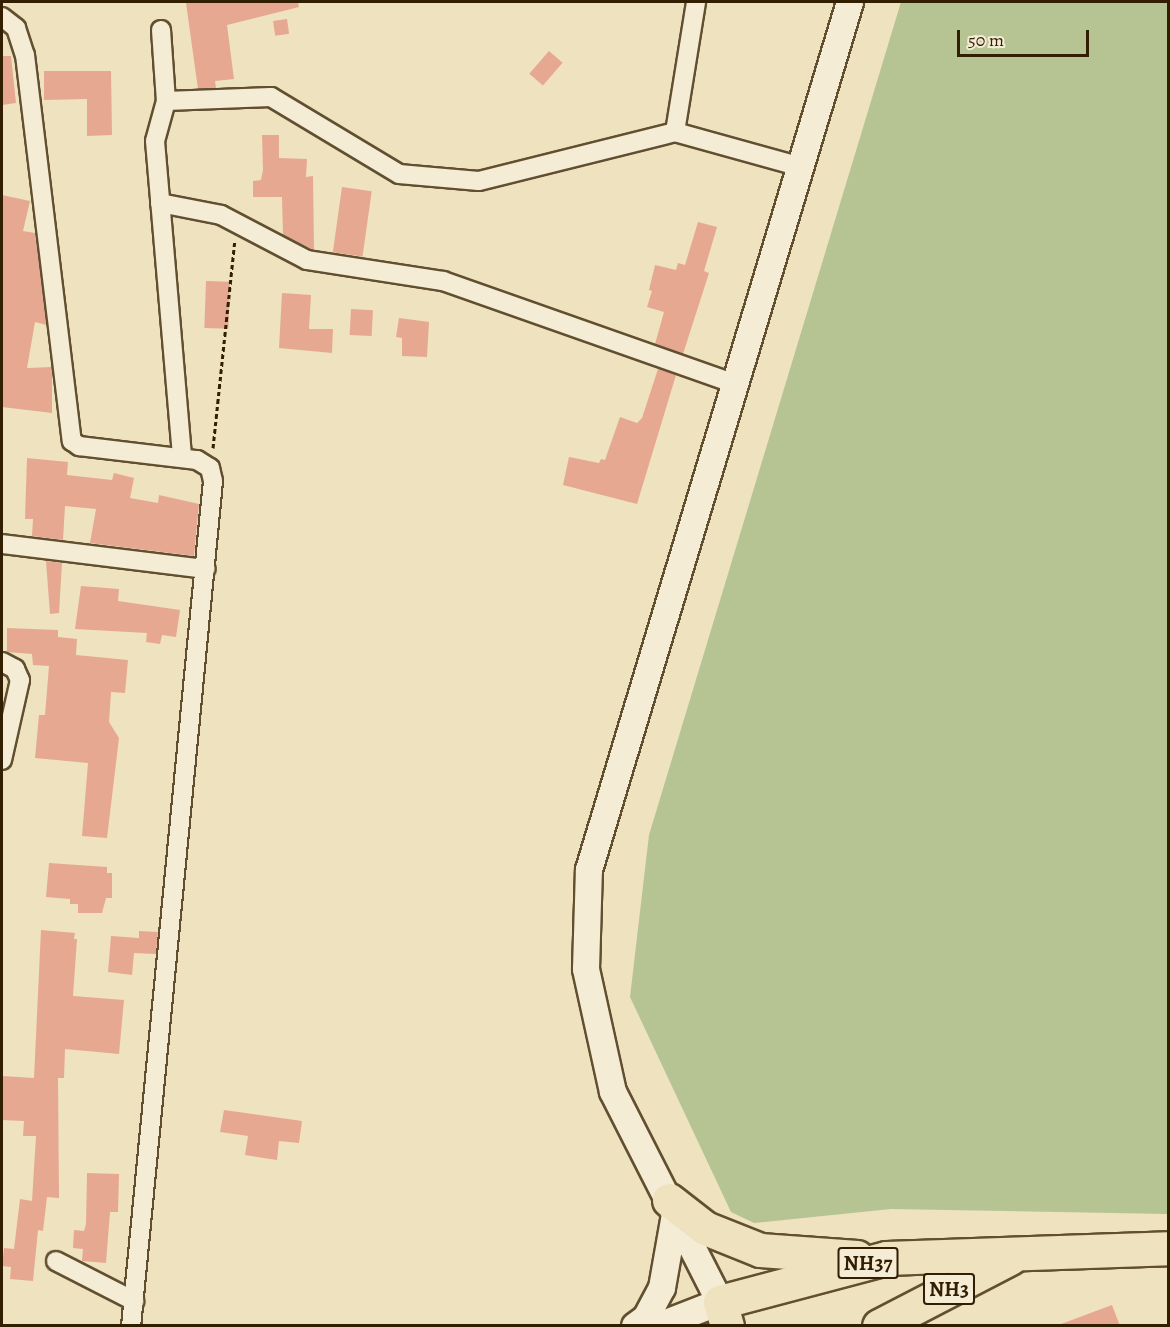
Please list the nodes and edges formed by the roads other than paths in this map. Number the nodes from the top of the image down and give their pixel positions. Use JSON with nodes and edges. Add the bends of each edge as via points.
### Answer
{"nodes":[{"id":1,"x":696,"y":2,"type":"edge"},
{"id":2,"x":850,"y":2,"type":"edge"},
{"id":3,"x":2,"y":17,"type":"edge"},
{"id":4,"x":161,"y":30,"type":"dead end"},
{"id":5,"x":166,"y":101,"type":"junction"},
{"id":6,"x":675,"y":132,"type":"junction"},
{"id":7,"x":801,"y":167,"type":"junction"},
{"id":8,"x":160,"y":203,"type":"junction"},
{"id":9,"x":735,"y":384,"type":"junction"},
{"id":10,"x":182,"y":458,"type":"junction"},
{"id":11,"x":2,"y":544,"type":"edge"},
{"id":12,"x":205,"y":569,"type":"junction"},
{"id":13,"x":2,"y":663,"type":"edge"},
{"id":14,"x":2,"y":760,"type":"edge"},
{"id":15,"x":672,"y":1207,"type":"junction"},
{"id":16,"x":1168,"y":1248,"type":"edge"},
{"id":17,"x":1019,"y":1253,"type":"junction"},
{"id":18,"x":886,"y":1258,"type":"junction"},
{"id":19,"x":56,"y":1261,"type":"dead end"},
{"id":20,"x":134,"y":1300,"type":"junction"},
{"id":21,"x":724,"y":1314,"type":"edge"},
{"id":22,"x":131,"y":1326,"type":"edge"},
{"id":23,"x":635,"y":1326,"type":"edge"},
{"id":24,"x":658,"y":1326,"type":"edge"},
{"id":25,"x":879,"y":1326,"type":"edge"}],
"edges":[{"from":1,"to":6,"type":"street"},
{"from":2,"to":7,"type":"street"},
{"from":3,"to":10,"type":"street","via":[[16,28],[25,55],[72,441],[79,446]]},
{"from":4,"to":5,"type":"street"},
{"from":5,"to":6,"type":"street","via":[[271,97],[399,174],[479,181]]},
{"from":5,"to":8,"type":"street","via":[[155,141]]},
{"from":6,"to":7,"type":"street"},
{"from":7,"to":9,"type":"street"},
{"from":8,"to":9,"type":"street","via":[[221,215],[307,261],[444,281]]},
{"from":8,"to":10,"type":"street"},
{"from":9,"to":15,"type":"street","via":[[589,870],[586,969],[614,1092]]},
{"from":10,"to":12,"type":"street","via":[[197,460],[210,468],[213,481]]},
{"from":11,"to":12,"type":"street"},
{"from":12,"to":20,"type":"street"},
{"from":13,"to":14,"type":"street","via":[[15,669],[20,680]]},
{"from":15,"to":18,"type":"highway","via":[[705,1228],[760,1250]]},
{"from":15,"to":21,"type":"street"},
{"from":15,"to":23,"type":"street","via":[[662,1288],[646,1318]]},
{"from":16,"to":17,"type":"highway","number":"NH37"},
{"from":17,"to":18,"type":"highway","number":"NH37"},
{"from":17,"to":25,"type":"highway","number":"NH3"},
{"from":18,"to":21,"type":"highway","number":"NH37"},
{"from":19,"to":20,"type":"street"},
{"from":20,"to":22,"type":"street"},
{"from":21,"to":24,"type":"street"}]}
